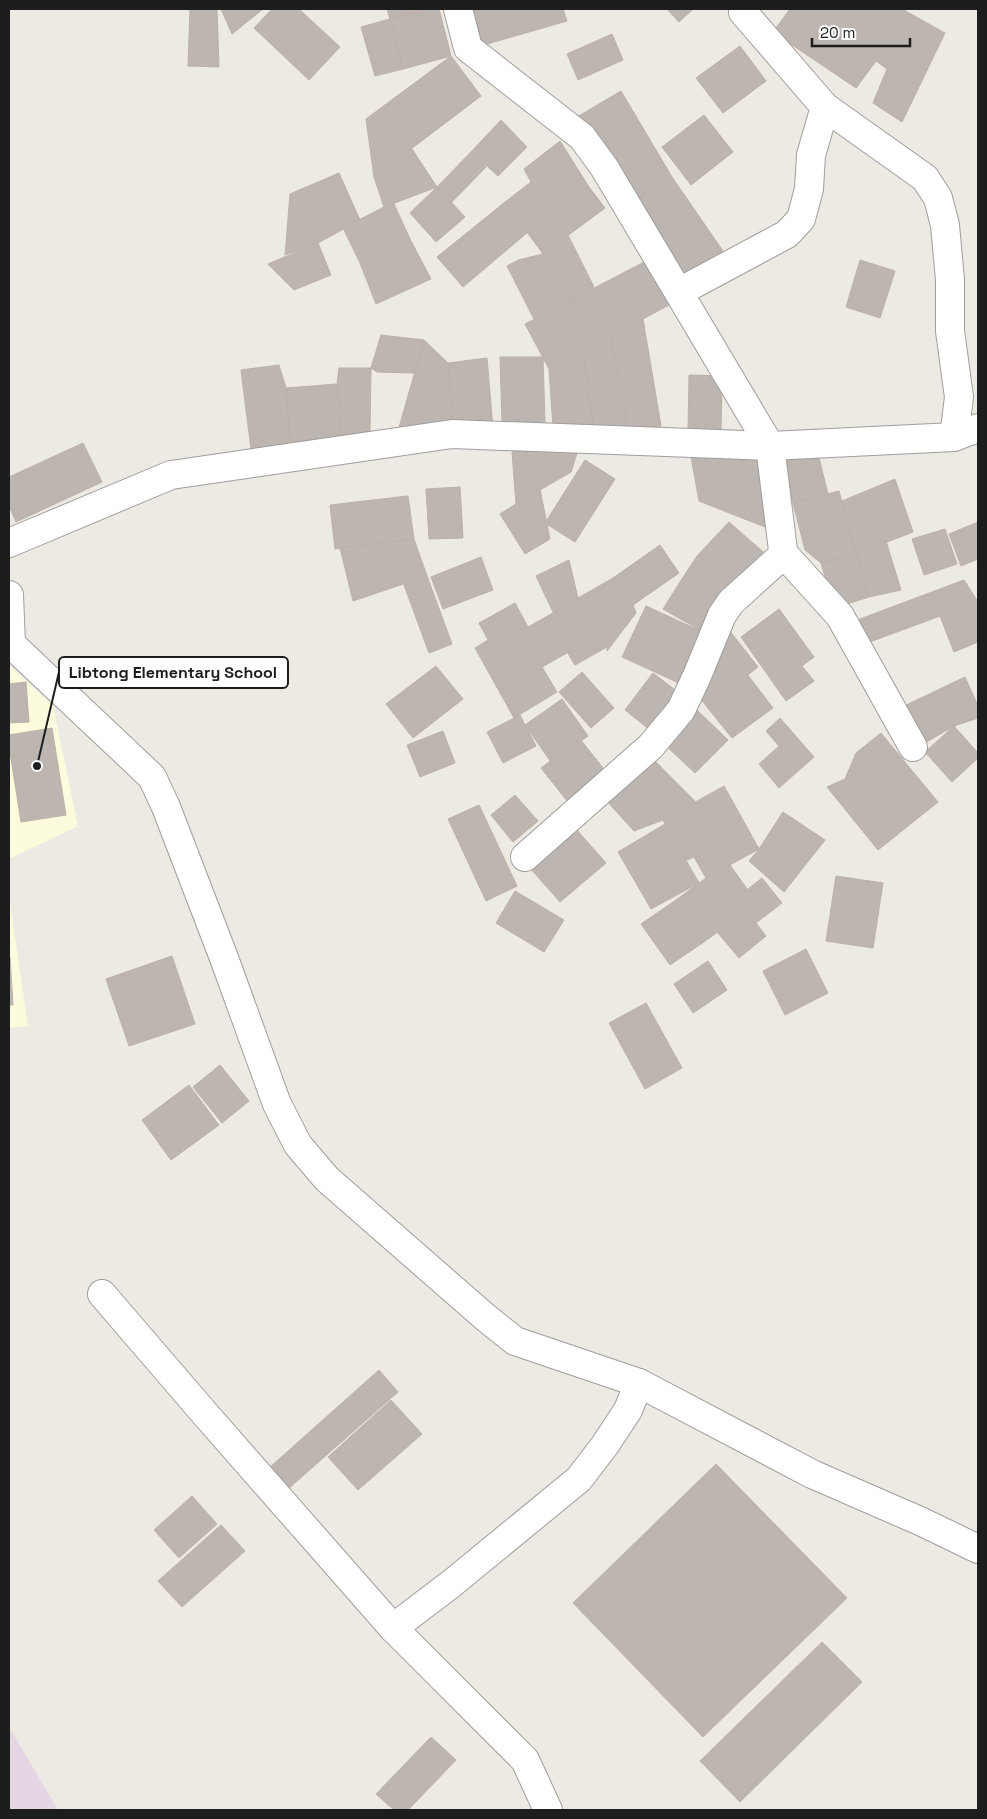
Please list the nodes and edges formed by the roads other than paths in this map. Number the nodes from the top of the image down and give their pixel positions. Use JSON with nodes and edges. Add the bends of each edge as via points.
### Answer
{"nodes":[{"id":1,"x":458,"y":9,"type":"edge"},
{"id":2,"x":743,"y":12,"type":"dead end"},
{"id":3,"x":825,"y":107,"type":"junction"},
{"id":4,"x":679,"y":292,"type":"junction"},
{"id":5,"x":966,"y":432,"type":"edge"},
{"id":6,"x":770,"y":446,"type":"junction"},
{"id":7,"x":9,"y":543,"type":"edge"},
{"id":8,"x":784,"y":554,"type":"junction"},
{"id":9,"x":9,"y":595,"type":"edge"},
{"id":10,"x":10,"y":644,"type":"edge"},
{"id":11,"x":913,"y":748,"type":"dead end"},
{"id":12,"x":525,"y":857,"type":"dead end"},
{"id":13,"x":102,"y":1294,"type":"dead end"},
{"id":14,"x":638,"y":1383,"type":"junction"},
{"id":15,"x":978,"y":1550,"type":"edge"},
{"id":16,"x":393,"y":1628,"type":"junction"},
{"id":17,"x":548,"y":1810,"type":"edge"}],
"edges":[{"from":1,"to":4,"type":"street","via":[[468,48],[582,137],[604,167]]},
{"from":2,"to":3,"type":"street"},
{"from":3,"to":4,"type":"street","via":[[811,155],[809,189],[801,219],[787,234]]},
{"from":3,"to":5,"type":"street","via":[[925,178],[938,198],[946,234],[950,331]]},
{"from":4,"to":6,"type":"street"},
{"from":5,"to":6,"type":"street"},
{"from":6,"to":7,"type":"street","via":[[452,434],[171,475]]},
{"from":6,"to":8,"type":"street"},
{"from":8,"to":11,"type":"street","via":[[840,616]]},
{"from":8,"to":12,"type":"street","via":[[731,602],[722,615],[681,710],[651,746]]},
{"from":9,"to":10,"type":"street"},
{"from":10,"to":14,"type":"street","via":[[152,776],[204,905],[277,1104],[298,1145],[327,1179],[515,1341]]},
{"from":13,"to":16,"type":"street"},
{"from":14,"to":15,"type":"street","via":[[812,1474]]},
{"from":14,"to":16,"type":"street","via":[[628,1410],[579,1479]]},
{"from":16,"to":17,"type":"street","via":[[526,1760]]}]}
